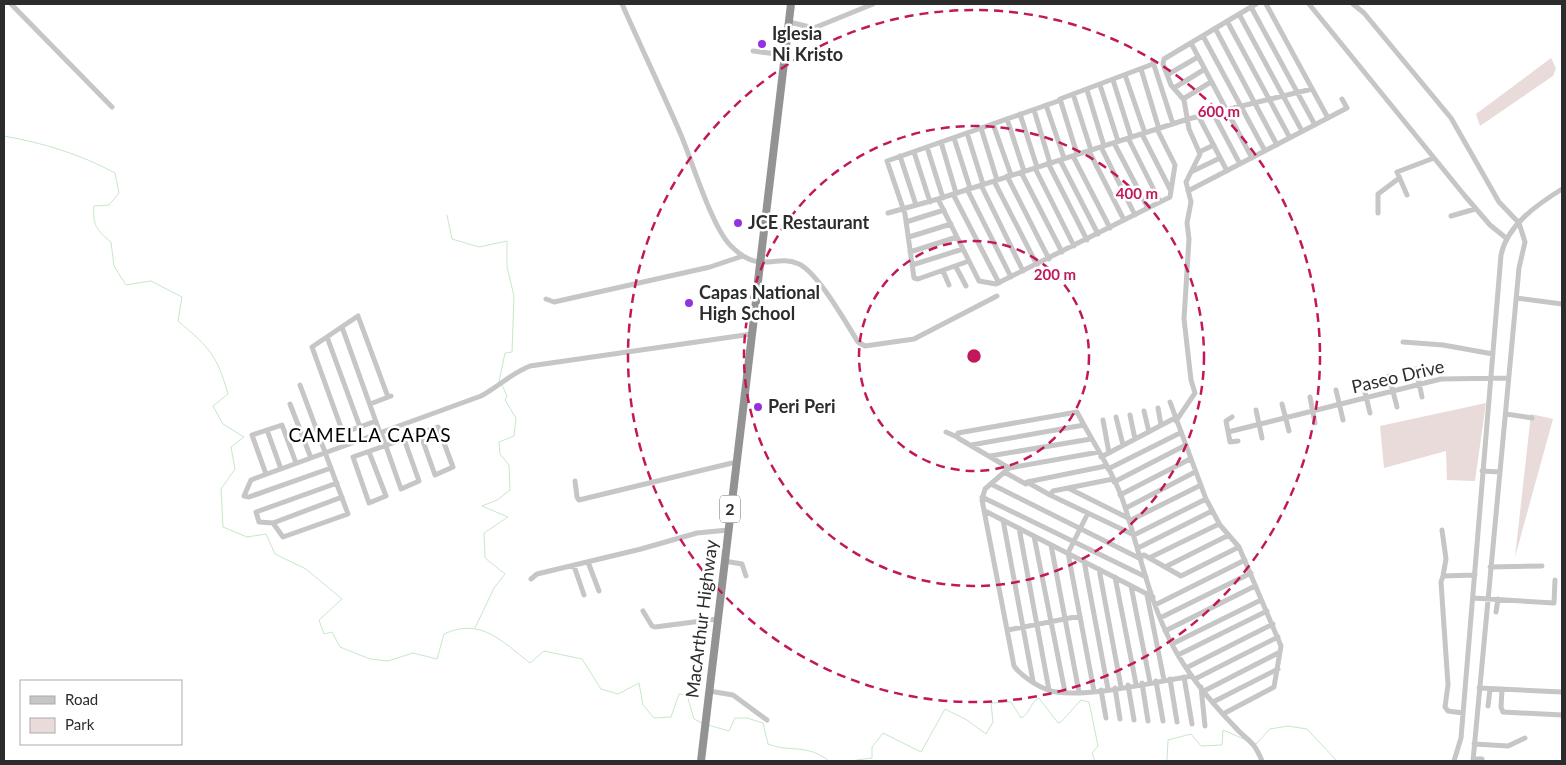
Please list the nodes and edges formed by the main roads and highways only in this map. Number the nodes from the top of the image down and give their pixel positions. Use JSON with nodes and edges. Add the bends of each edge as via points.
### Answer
{"nodes":[{"id":1,"x":791,"y":4,"type":"edge"},
{"id":2,"x":739,"y":434,"type":"junction"},
{"id":3,"x":730,"y":515,"type":"junction"},
{"id":4,"x":700,"y":761,"type":"edge"}],
"edges":[{"from":1,"to":2,"type":"highway","name":"MacArthur Highway","number":"2"},
{"from":2,"to":3,"type":"highway","name":"MacArthur Highway","number":"2"},
{"from":2,"to":3,"type":"highway","via":[[727,502]]},
{"from":3,"to":4,"type":"highway","name":"MacArthur Highway","number":"2"}]}
